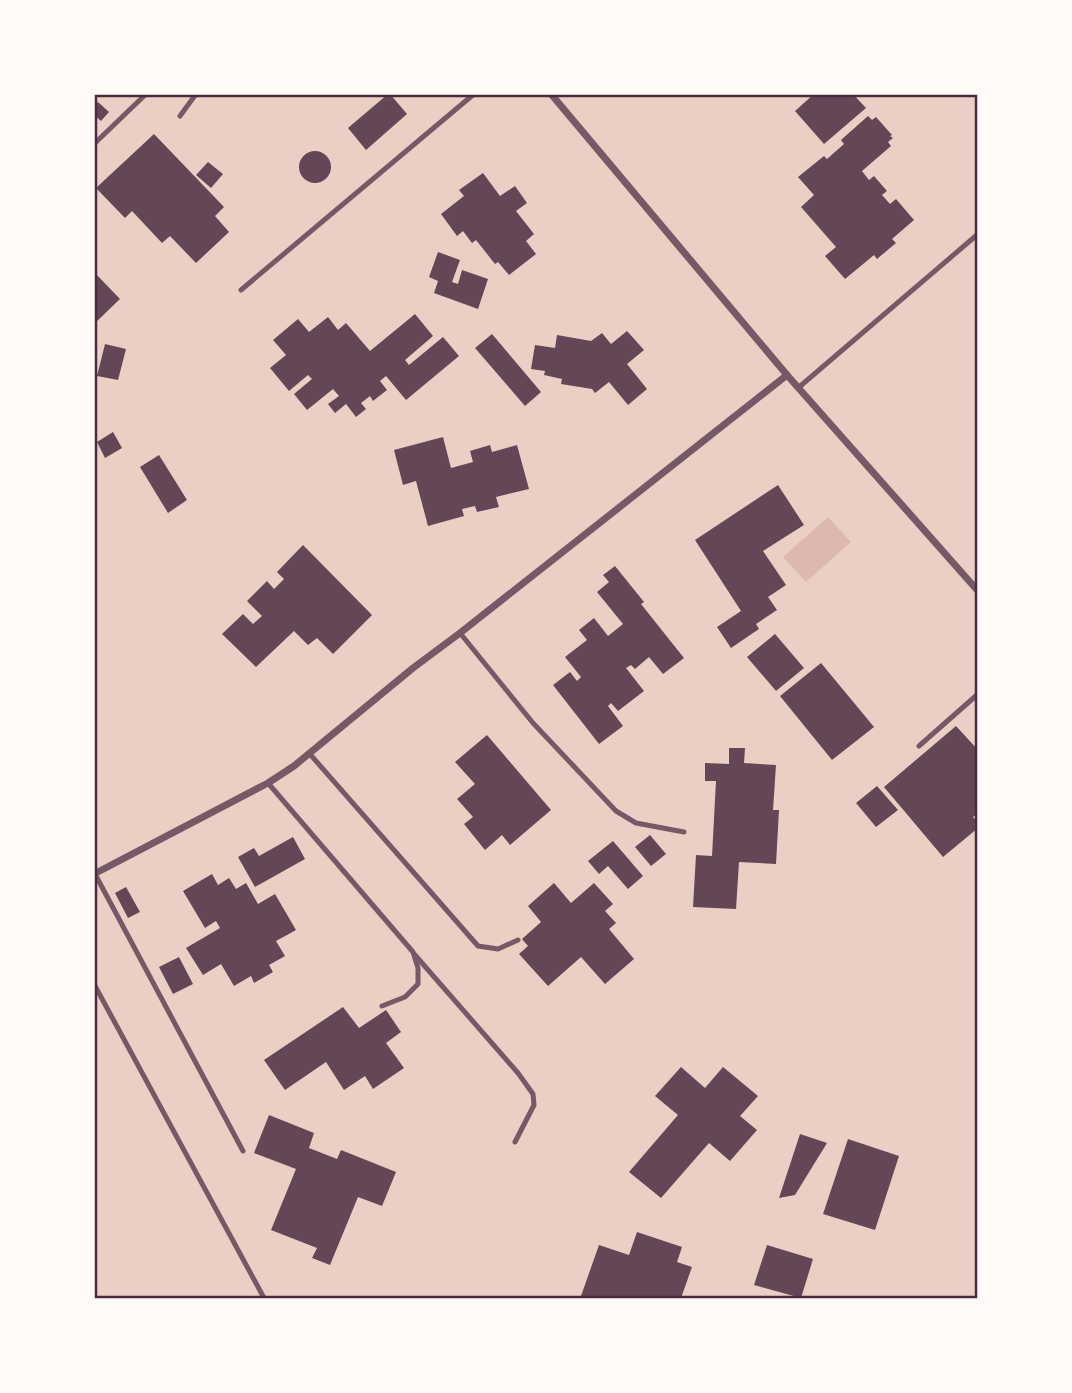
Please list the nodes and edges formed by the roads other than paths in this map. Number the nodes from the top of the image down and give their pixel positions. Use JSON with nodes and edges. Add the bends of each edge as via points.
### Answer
{"nodes":[{"id":1,"x":146,"y":94,"type":"edge"},
{"id":2,"x":196,"y":94,"type":"edge"},
{"id":3,"x":474,"y":94,"type":"edge"},
{"id":4,"x":551,"y":94,"type":"edge"},
{"id":5,"x":180,"y":116,"type":"dead end"},
{"id":6,"x":94,"y":145,"type":"edge"},
{"id":7,"x":978,"y":234,"type":"edge"},
{"id":8,"x":241,"y":290,"type":"dead end"},
{"id":9,"x":787,"y":375,"type":"junction"},
{"id":10,"x":799,"y":388,"type":"junction"},
{"id":11,"x":978,"y":590,"type":"edge"},
{"id":12,"x":460,"y":634,"type":"junction"},
{"id":13,"x":978,"y":694,"type":"edge"},
{"id":14,"x":919,"y":746,"type":"dead end"},
{"id":15,"x":309,"y":753,"type":"junction"},
{"id":16,"x":268,"y":783,"type":"junction"},
{"id":17,"x":684,"y":832,"type":"dead end"},
{"id":18,"x":95,"y":874,"type":"edge"},
{"id":19,"x":519,"y":940,"type":"dead end"},
{"id":20,"x":413,"y":952,"type":"junction"},
{"id":21,"x":94,"y":984,"type":"edge"},
{"id":22,"x":383,"y":1006,"type":"dead end"},
{"id":23,"x":516,"y":1142,"type":"dead end"},
{"id":24,"x":243,"y":1151,"type":"dead end"},
{"id":25,"x":264,"y":1298,"type":"edge"}],
"edges":[{"from":1,"to":6,"type":"lane"},
{"from":2,"to":5,"type":"lane"},
{"from":3,"to":8,"type":"lane"},
{"from":4,"to":9,"type":"street"},
{"from":7,"to":10,"type":"lane"},
{"from":9,"to":10,"type":"street"},
{"from":9,"to":12,"type":"street"},
{"from":10,"to":11,"type":"street"},
{"from":12,"to":15,"type":"street"},
{"from":12,"to":17,"type":"lane","via":[[533,723],[616,811],[636,823]]},
{"from":13,"to":14,"type":"lane"},
{"from":15,"to":16,"type":"street"},
{"from":15,"to":19,"type":"lane","via":[[478,946],[498,949]]},
{"from":16,"to":18,"type":"street"},
{"from":16,"to":20,"type":"lane"},
{"from":18,"to":24,"type":"lane"},
{"from":20,"to":22,"type":"lane","via":[[418,984],[405,997]]},
{"from":20,"to":23,"type":"lane","via":[[533,1094],[534,1105]]},
{"from":21,"to":25,"type":"lane"}]}
